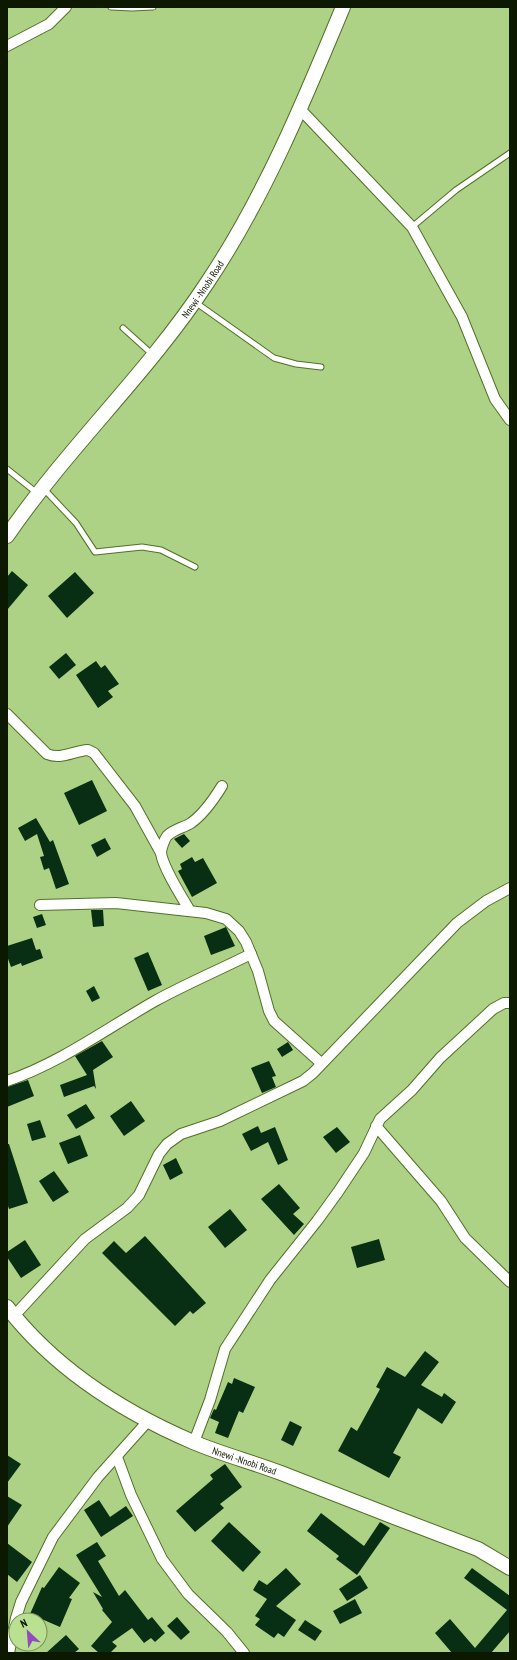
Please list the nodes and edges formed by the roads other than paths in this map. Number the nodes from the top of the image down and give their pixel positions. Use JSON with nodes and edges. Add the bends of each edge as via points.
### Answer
{"nodes":[{"id":1,"x":66,"y":7,"type":"edge"},
{"id":2,"x":112,"y":7,"type":"edge"},
{"id":3,"x":152,"y":7,"type":"edge"},
{"id":4,"x":343,"y":7,"type":"edge"},
{"id":5,"x":7,"y":46,"type":"edge"},
{"id":6,"x":300,"y":109,"type":"junction"},
{"id":7,"x":510,"y":153,"type":"edge"},
{"id":8,"x":412,"y":227,"type":"junction"},
{"id":9,"x":194,"y":302,"type":"junction"},
{"id":10,"x":123,"y":328,"type":"dead end"},
{"id":11,"x":154,"y":356,"type":"junction"},
{"id":12,"x":321,"y":367,"type":"dead end"},
{"id":13,"x":510,"y":420,"type":"edge"},
{"id":14,"x":7,"y":469,"type":"edge"},
{"id":15,"x":40,"y":490,"type":"junction"},
{"id":16,"x":7,"y":536,"type":"edge"},
{"id":17,"x":195,"y":567,"type":"dead end"},
{"id":18,"x":7,"y":714,"type":"edge"},
{"id":19,"x":222,"y":786,"type":"dead end"},
{"id":20,"x":161,"y":853,"type":"junction"},
{"id":21,"x":510,"y":888,"type":"edge"},
{"id":22,"x":40,"y":905,"type":"dead end"},
{"id":23,"x":190,"y":911,"type":"junction"},
{"id":24,"x":251,"y":954,"type":"junction"},
{"id":25,"x":510,"y":1003,"type":"edge"},
{"id":26,"x":321,"y":1064,"type":"junction"},
{"id":27,"x":7,"y":1081,"type":"edge"},
{"id":28,"x":376,"y":1126,"type":"junction"},
{"id":29,"x":510,"y":1282,"type":"edge"},
{"id":30,"x":10,"y":1311,"type":"edge"},
{"id":31,"x":148,"y":1421,"type":"junction"},
{"id":32,"x":194,"y":1442,"type":"junction"},
{"id":33,"x":117,"y":1457,"type":"junction"},
{"id":34,"x":510,"y":1568,"type":"edge"},
{"id":35,"x":9,"y":1653,"type":"edge"},
{"id":36,"x":244,"y":1653,"type":"edge"}],
"edges":[{"from":1,"to":5,"type":"street","via":[[49,24]]},
{"from":2,"to":3,"type":"lane"},
{"from":4,"to":6,"type":"main road","name":"Nnewi -Nnobi Road"},
{"from":6,"to":8,"type":"street"},
{"from":6,"to":9,"type":"main road","name":"Nnewi -Nnobi Road","via":[[248,214]]},
{"from":7,"to":8,"type":"lane","via":[[456,190]]},
{"from":8,"to":13,"type":"street","via":[[462,317],[495,399]]},
{"from":9,"to":11,"type":"main road","name":"Nnewi -Nnobi Road"},
{"from":9,"to":12,"type":"lane","via":[[274,358]]},
{"from":10,"to":11,"type":"lane"},
{"from":11,"to":15,"type":"main road","name":"Nnewi -Nnobi Road"},
{"from":14,"to":15,"type":"lane"},
{"from":15,"to":16,"type":"main road","name":"Nnewi -Nnobi Road"},
{"from":15,"to":17,"type":"lane","via":[[76,524],[95,552],[142,546],[160,550]]},
{"from":18,"to":20,"type":"street","via":[[47,754],[54,757],[88,750],[94,753],[135,806]]},
{"from":19,"to":20,"type":"street","via":[[209,805],[191,823],[166,837]]},
{"from":20,"to":23,"type":"street"},
{"from":21,"to":26,"type":"street","via":[[486,900],[457,923]]},
{"from":22,"to":23,"type":"street","via":[[116,903]]},
{"from":23,"to":24,"type":"street","via":[[226,919],[239,930]]},
{"from":24,"to":26,"type":"street","via":[[274,1021]]},
{"from":24,"to":27,"type":"street","via":[[175,991],[31,1073]]},
{"from":25,"to":28,"type":"street","via":[[493,1009],[452,1047],[412,1090],[380,1118]]},
{"from":26,"to":30,"type":"street","via":[[303,1081],[220,1120],[181,1134],[166,1144],[139,1195],[127,1208],[85,1239]]},
{"from":28,"to":29,"type":"street","via":[[441,1201],[465,1238]]},
{"from":28,"to":32,"type":"street","via":[[364,1153],[318,1222],[270,1280],[225,1349]]},
{"from":30,"to":31,"type":"main road","name":"Nnewi -Nnobi Road","via":[[30,1336],[84,1383]]},
{"from":31,"to":32,"type":"main road","name":"Nnewi -Nnobi Road"},
{"from":31,"to":33,"type":"street"},
{"from":32,"to":34,"type":"main road","name":"Nnewi -Nnobi Road","via":[[478,1549]]},
{"from":33,"to":35,"type":"street","via":[[98,1477],[53,1537],[21,1602]]},
{"from":33,"to":36,"type":"street","via":[[131,1495],[162,1559],[188,1594],[227,1632]]}]}
